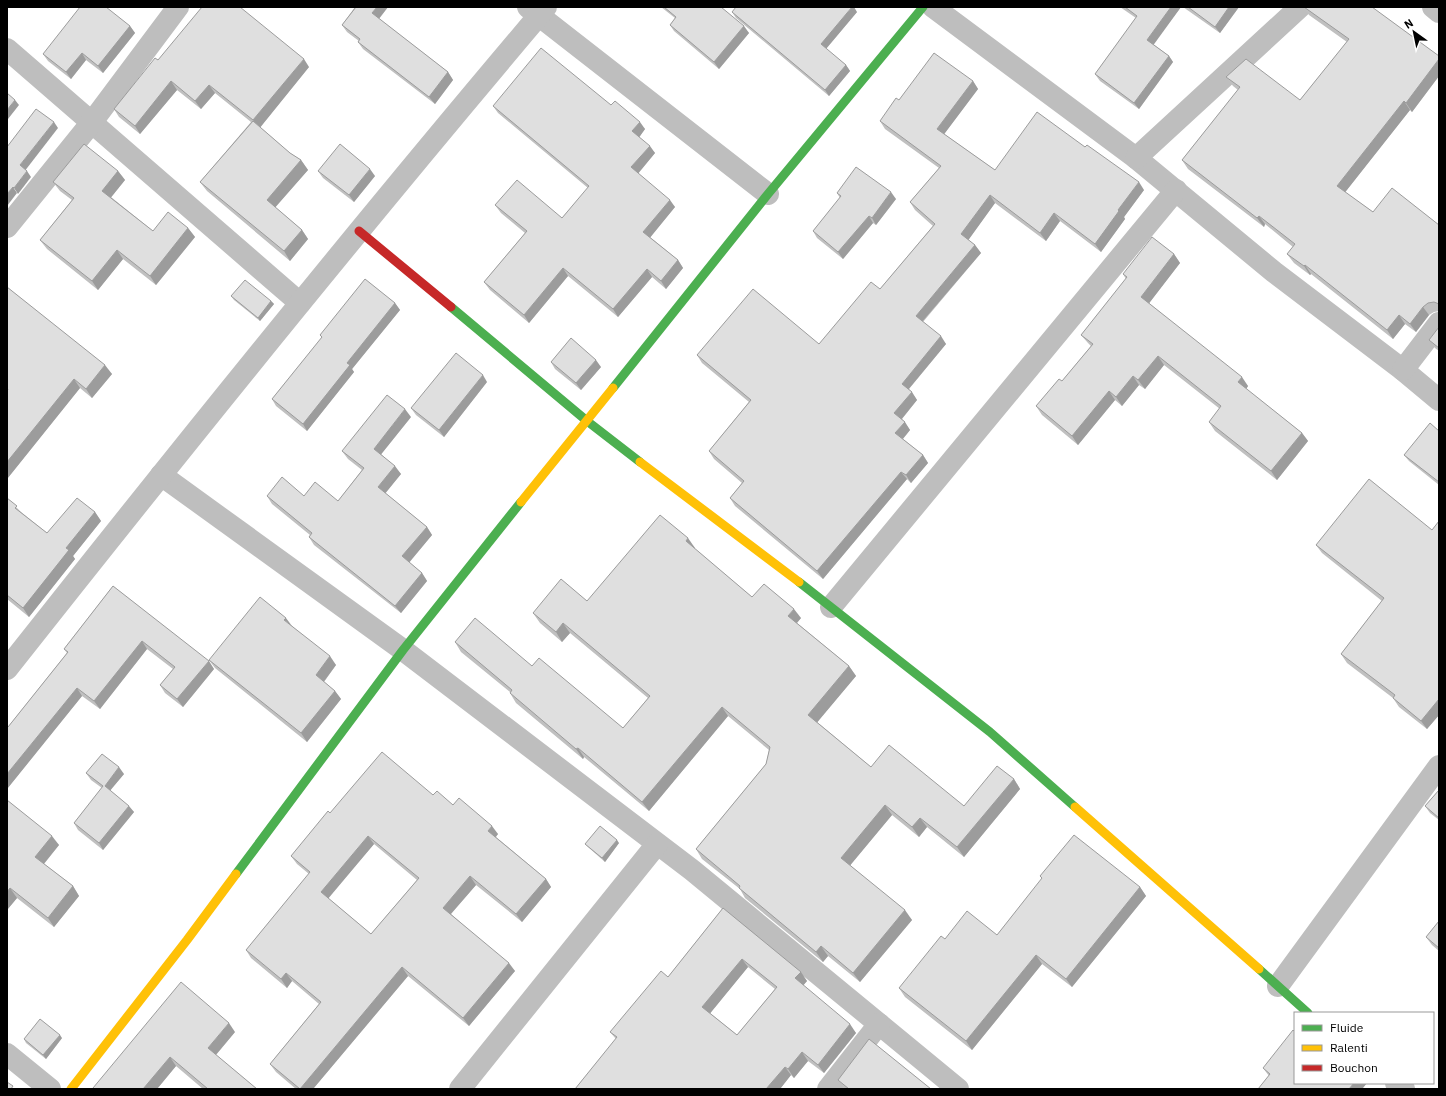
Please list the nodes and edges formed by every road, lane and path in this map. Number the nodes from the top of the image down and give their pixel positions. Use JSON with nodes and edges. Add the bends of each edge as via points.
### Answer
{"nodes":[{"id":1,"x":178,"y":7,"type":"edge"},
{"id":2,"x":923,"y":7,"type":"edge"},
{"id":3,"x":933,"y":7,"type":"edge"},
{"id":4,"x":1300,"y":7,"type":"edge"},
{"id":5,"x":1433,"y":7,"type":"edge"},
{"id":6,"x":538,"y":10,"type":"edge"},
{"id":7,"x":1439,"y":12,"type":"edge"},
{"id":8,"x":7,"y":49,"type":"edge"},
{"id":9,"x":92,"y":122,"type":"junction"},
{"id":10,"x":1136,"y":158,"type":"junction"},
{"id":11,"x":1176,"y":190,"type":"junction"},
{"id":12,"x":768,"y":194,"type":"junction"},
{"id":13,"x":7,"y":227,"type":"edge"},
{"id":14,"x":359,"y":231,"type":"junction"},
{"id":15,"x":300,"y":303,"type":"junction"},
{"id":16,"x":1439,"y":323,"type":"edge"},
{"id":17,"x":1403,"y":370,"type":"junction"},
{"id":18,"x":1439,"y":400,"type":"edge"},
{"id":19,"x":587,"y":421,"type":"junction"},
{"id":20,"x":161,"y":475,"type":"junction"},
{"id":21,"x":831,"y":607,"type":"junction"},
{"id":22,"x":403,"y":650,"type":"junction"},
{"id":23,"x":7,"y":669,"type":"edge"},
{"id":24,"x":1439,"y":766,"type":"edge"},
{"id":25,"x":658,"y":844,"type":"junction"},
{"id":26,"x":1278,"y":986,"type":"junction"},
{"id":27,"x":1307,"y":1012,"type":"edge"},
{"id":28,"x":879,"y":1024,"type":"junction"},
{"id":29,"x":7,"y":1054,"type":"edge"},
{"id":30,"x":50,"y":1089,"type":"edge"},
{"id":31,"x":71,"y":1089,"type":"edge"},
{"id":32,"x":460,"y":1089,"type":"edge"},
{"id":33,"x":828,"y":1089,"type":"edge"},
{"id":34,"x":958,"y":1089,"type":"edge"}],
"edges":[{"from":1,"to":9,"type":"street"},
{"from":2,"to":12,"type":"street"},
{"from":3,"to":10,"type":"street"},
{"from":4,"to":10,"type":"street"},
{"from":5,"to":7,"type":"street"},
{"from":6,"to":12,"type":"street"},
{"from":6,"to":14,"type":"street"},
{"from":8,"to":9,"type":"street"},
{"from":9,"to":13,"type":"street"},
{"from":9,"to":15,"type":"street"},
{"from":10,"to":11,"type":"street"},
{"from":11,"to":17,"type":"street","via":[[1274,272]]},
{"from":11,"to":21,"type":"street"},
{"from":12,"to":19,"type":"street"},
{"from":14,"to":15,"type":"street"},
{"from":14,"to":19,"type":"street"},
{"from":15,"to":20,"type":"street"},
{"from":16,"to":17,"type":"street"},
{"from":17,"to":18,"type":"street"},
{"from":19,"to":21,"type":"street"},
{"from":19,"to":22,"type":"street"},
{"from":20,"to":22,"type":"street"},
{"from":20,"to":23,"type":"street"},
{"from":21,"to":26,"type":"street","via":[[990,732]]},
{"from":22,"to":25,"type":"street"},
{"from":22,"to":31,"type":"street","via":[[187,940]]},
{"from":24,"to":26,"type":"street"},
{"from":25,"to":28,"type":"street"},
{"from":25,"to":32,"type":"street"},
{"from":26,"to":27,"type":"street"},
{"from":28,"to":33,"type":"street"},
{"from":28,"to":34,"type":"street"},
{"from":29,"to":30,"type":"street"}]}
